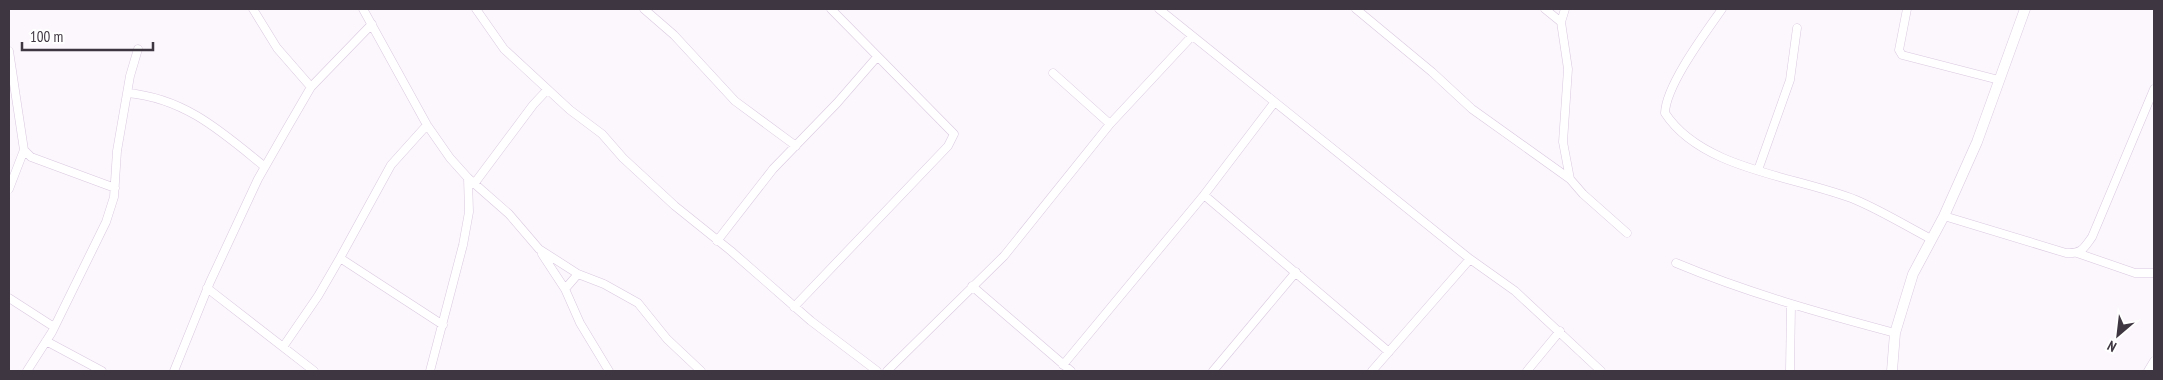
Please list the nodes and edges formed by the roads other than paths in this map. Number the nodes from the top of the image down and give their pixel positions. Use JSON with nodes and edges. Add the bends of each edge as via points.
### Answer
{"nodes":[{"id":1,"x":253,"y":9,"type":"edge"},
{"id":2,"x":363,"y":9,"type":"edge"},
{"id":3,"x":476,"y":9,"type":"edge"},
{"id":4,"x":644,"y":9,"type":"edge"},
{"id":5,"x":831,"y":9,"type":"edge"},
{"id":6,"x":1159,"y":9,"type":"edge"},
{"id":7,"x":1356,"y":9,"type":"edge"},
{"id":8,"x":1545,"y":9,"type":"edge"},
{"id":9,"x":1565,"y":9,"type":"edge"},
{"id":10,"x":1722,"y":9,"type":"edge"},
{"id":11,"x":1907,"y":9,"type":"edge"},
{"id":12,"x":2025,"y":9,"type":"edge"},
{"id":13,"x":1561,"y":22,"type":"junction"},
{"id":14,"x":372,"y":24,"type":"junction"},
{"id":15,"x":1797,"y":28,"type":"dead end"},
{"id":16,"x":1192,"y":36,"type":"junction"},
{"id":17,"x":138,"y":49,"type":"dead end"},
{"id":18,"x":9,"y":51,"type":"edge"},
{"id":19,"x":878,"y":57,"type":"junction"},
{"id":20,"x":1053,"y":73,"type":"dead end"},
{"id":21,"x":1999,"y":80,"type":"junction"},
{"id":22,"x":311,"y":87,"type":"junction"},
{"id":23,"x":2154,"y":89,"type":"edge"},
{"id":24,"x":548,"y":90,"type":"junction"},
{"id":25,"x":127,"y":93,"type":"junction"},
{"id":26,"x":1274,"y":103,"type":"junction"},
{"id":27,"x":13,"y":107,"type":"edge"},
{"id":28,"x":1110,"y":124,"type":"junction"},
{"id":29,"x":427,"y":125,"type":"junction"},
{"id":30,"x":796,"y":146,"type":"junction"},
{"id":31,"x":24,"y":150,"type":"junction"},
{"id":32,"x":265,"y":167,"type":"junction"},
{"id":33,"x":1758,"y":170,"type":"junction"},
{"id":34,"x":468,"y":178,"type":"junction"},
{"id":35,"x":1570,"y":179,"type":"junction"},
{"id":36,"x":474,"y":184,"type":"junction"},
{"id":37,"x":115,"y":188,"type":"junction"},
{"id":38,"x":9,"y":189,"type":"edge"},
{"id":39,"x":1204,"y":195,"type":"junction"},
{"id":40,"x":1944,"y":216,"type":"junction"},
{"id":41,"x":1627,"y":233,"type":"dead end"},
{"id":42,"x":1931,"y":239,"type":"junction"},
{"id":43,"x":717,"y":241,"type":"junction"},
{"id":44,"x":539,"y":249,"type":"junction"},
{"id":45,"x":2077,"y":253,"type":"junction"},
{"id":46,"x":340,"y":258,"type":"junction"},
{"id":47,"x":1470,"y":258,"type":"junction"},
{"id":48,"x":1676,"y":263,"type":"dead end"},
{"id":49,"x":1296,"y":272,"type":"junction"},
{"id":50,"x":2154,"y":273,"type":"edge"},
{"id":51,"x":578,"y":274,"type":"junction"},
{"id":52,"x":972,"y":286,"type":"junction"},
{"id":53,"x":207,"y":288,"type":"junction"},
{"id":54,"x":565,"y":289,"type":"junction"},
{"id":55,"x":9,"y":298,"type":"edge"},
{"id":56,"x":1791,"y":305,"type":"junction"},
{"id":57,"x":794,"y":307,"type":"junction"},
{"id":58,"x":443,"y":324,"type":"junction"},
{"id":59,"x":54,"y":328,"type":"junction"},
{"id":60,"x":1560,"y":331,"type":"junction"},
{"id":61,"x":1895,"y":333,"type":"junction"},
{"id":62,"x":46,"y":341,"type":"junction"},
{"id":63,"x":283,"y":347,"type":"junction"},
{"id":64,"x":1388,"y":352,"type":"junction"},
{"id":65,"x":2154,"y":361,"type":"edge"},
{"id":66,"x":1063,"y":365,"type":"junction"},
{"id":67,"x":27,"y":371,"type":"edge"},
{"id":68,"x":102,"y":371,"type":"edge"},
{"id":69,"x":174,"y":371,"type":"edge"},
{"id":70,"x":314,"y":371,"type":"edge"},
{"id":71,"x":430,"y":371,"type":"edge"},
{"id":72,"x":609,"y":371,"type":"edge"},
{"id":73,"x":701,"y":371,"type":"edge"},
{"id":74,"x":877,"y":371,"type":"edge"},
{"id":75,"x":887,"y":371,"type":"edge"},
{"id":76,"x":1071,"y":371,"type":"edge"},
{"id":77,"x":1213,"y":371,"type":"edge"},
{"id":78,"x":1372,"y":371,"type":"edge"},
{"id":79,"x":1527,"y":371,"type":"edge"},
{"id":80,"x":1602,"y":371,"type":"edge"},
{"id":81,"x":1790,"y":371,"type":"edge"},
{"id":82,"x":1892,"y":371,"type":"edge"},
{"id":83,"x":2148,"y":371,"type":"edge"}],
"edges":[{"from":1,"to":22,"type":"street","via":[[277,48]]},
{"from":2,"to":14,"type":"street"},
{"from":3,"to":24,"type":"street","via":[[504,49]]},
{"from":4,"to":30,"type":"street","via":[[674,35],[735,101]]},
{"from":5,"to":19,"type":"street"},
{"from":6,"to":16,"type":"street"},
{"from":7,"to":35,"type":"street","via":[[1472,109]]},
{"from":8,"to":13,"type":"street"},
{"from":9,"to":13,"type":"street"},
{"from":10,"to":33,"type":"street","via":[[1690,54],[1666,102],[1665,112],[1692,142]]},
{"from":11,"to":21,"type":"street","via":[[1899,50],[1902,55]]},
{"from":12,"to":21,"type":"street"},
{"from":13,"to":35,"type":"street","via":[[1568,68],[1563,142]]},
{"from":14,"to":22,"type":"street"},
{"from":14,"to":29,"type":"street"},
{"from":15,"to":33,"type":"street","via":[[1790,80]]},
{"from":16,"to":26,"type":"street"},
{"from":16,"to":28,"type":"street"},
{"from":17,"to":25,"type":"street"},
{"from":18,"to":27,"type":"street"},
{"from":19,"to":30,"type":"street"},
{"from":19,"to":57,"type":"street","via":[[954,134],[948,146]]},
{"from":20,"to":28,"type":"street"},
{"from":21,"to":40,"type":"street","via":[[1977,142]]},
{"from":22,"to":32,"type":"street"},
{"from":23,"to":45,"type":"street","via":[[2092,237]]},
{"from":24,"to":36,"type":"street","via":[[533,105]]},
{"from":24,"to":43,"type":"street","via":[[602,134],[623,158]]},
{"from":25,"to":32,"type":"street","via":[[161,99],[189,111],[218,129]]},
{"from":25,"to":37,"type":"street","via":[[117,151]]},
{"from":26,"to":39,"type":"street"},
{"from":26,"to":47,"type":"street"},
{"from":27,"to":31,"type":"street"},
{"from":28,"to":52,"type":"street","via":[[1009,249]]},
{"from":29,"to":34,"type":"street"},
{"from":29,"to":46,"type":"street","via":[[391,164]]},
{"from":30,"to":43,"type":"street","via":[[773,169]]},
{"from":31,"to":37,"type":"street","via":[[31,157]]},
{"from":31,"to":38,"type":"street"},
{"from":32,"to":53,"type":"street"},
{"from":33,"to":42,"type":"street","via":[[1855,200]]},
{"from":34,"to":36,"type":"street"},
{"from":34,"to":58,"type":"street","via":[[463,245]]},
{"from":35,"to":41,"type":"street"},
{"from":36,"to":44,"type":"street","via":[[508,214]]},
{"from":37,"to":59,"type":"street","via":[[106,222]]},
{"from":39,"to":49,"type":"street"},
{"from":39,"to":66,"type":"street"},
{"from":40,"to":42,"type":"street"},
{"from":40,"to":45,"type":"street","via":[[2066,253]]},
{"from":42,"to":61,"type":"street","via":[[1912,274]]},
{"from":43,"to":57,"type":"street"},
{"from":44,"to":51,"type":"street"},
{"from":44,"to":54,"type":"street"},
{"from":45,"to":50,"type":"street","via":[[2135,273]]},
{"from":46,"to":58,"type":"street"},
{"from":46,"to":63,"type":"street"},
{"from":47,"to":60,"type":"street","via":[[1515,291]]},
{"from":47,"to":64,"type":"street"},
{"from":48,"to":56,"type":"street"},
{"from":49,"to":64,"type":"street"},
{"from":49,"to":77,"type":"street"},
{"from":51,"to":54,"type":"street"},
{"from":51,"to":73,"type":"street","via":[[638,303],[666,339]]},
{"from":52,"to":66,"type":"street"},
{"from":52,"to":75,"type":"street"},
{"from":53,"to":63,"type":"street"},
{"from":53,"to":69,"type":"street"},
{"from":54,"to":72,"type":"street","via":[[580,324]]},
{"from":55,"to":59,"type":"street"},
{"from":56,"to":61,"type":"street"},
{"from":56,"to":81,"type":"street"},
{"from":57,"to":74,"type":"street"},
{"from":58,"to":71,"type":"street"},
{"from":59,"to":62,"type":"street"},
{"from":60,"to":79,"type":"street"},
{"from":60,"to":80,"type":"street"},
{"from":61,"to":82,"type":"street"},
{"from":62,"to":67,"type":"street"},
{"from":62,"to":68,"type":"street"},
{"from":63,"to":70,"type":"street"},
{"from":64,"to":78,"type":"street"},
{"from":65,"to":83,"type":"street"},
{"from":66,"to":76,"type":"street"}]}
